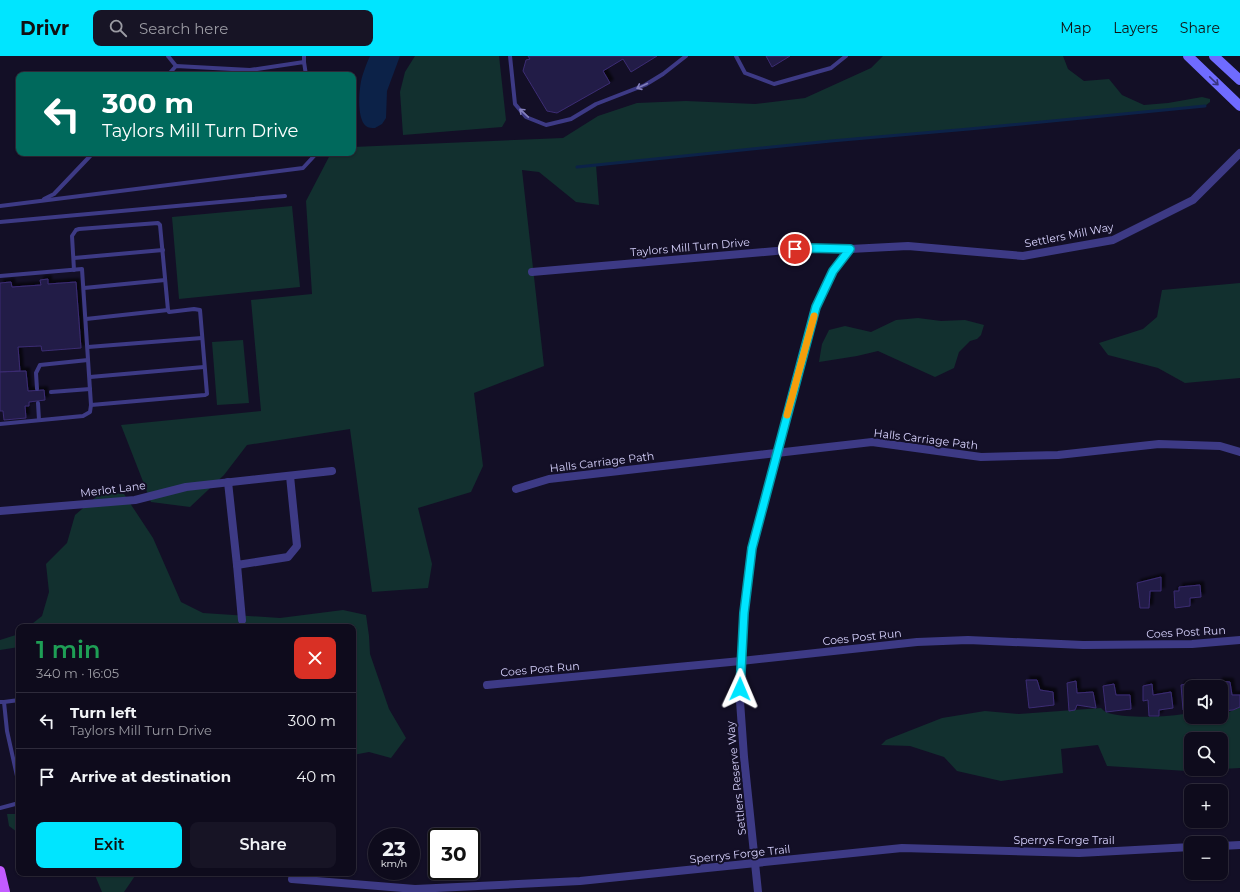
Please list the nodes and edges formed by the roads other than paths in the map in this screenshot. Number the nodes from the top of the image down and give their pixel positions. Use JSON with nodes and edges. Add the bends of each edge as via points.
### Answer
{"nodes":[{"id":1,"x":168,"y":56,"type":"edge"},
{"id":2,"x":304,"y":56,"type":"edge"},
{"id":3,"x":510,"y":56,"type":"edge"},
{"id":4,"x":686,"y":56,"type":"edge"},
{"id":5,"x":736,"y":56,"type":"edge"},
{"id":6,"x":846,"y":56,"type":"edge"},
{"id":7,"x":1188,"y":56,"type":"edge"},
{"id":8,"x":1214,"y":56,"type":"edge"},
{"id":9,"x":304,"y":62,"type":"junction"},
{"id":10,"x":176,"y":66,"type":"junction"},
{"id":11,"x":222,"y":69,"type":"junction"},
{"id":12,"x":171,"y":72,"type":"edge"},
{"id":13,"x":222,"y":72,"type":"edge"},
{"id":14,"x":306,"y":72,"type":"edge"},
{"id":15,"x":1240,"y":80,"type":"edge"},
{"id":16,"x":1240,"y":106,"type":"edge"},
{"id":17,"x":1240,"y":152,"type":"edge"},
{"id":18,"x":90,"y":156,"type":"edge"},
{"id":19,"x":314,"y":156,"type":"edge"},
{"id":20,"x":285,"y":196,"type":"dead end"},
{"id":21,"x":40,"y":201,"type":"junction"},
{"id":22,"x":0,"y":206,"type":"edge"},
{"id":23,"x":0,"y":222,"type":"edge"},
{"id":24,"x":850,"y":249,"type":"junction"},
{"id":25,"x":162,"y":250,"type":"junction"},
{"id":26,"x":74,"y":258,"type":"junction"},
{"id":27,"x":74,"y":270,"type":"junction"},
{"id":28,"x":532,"y":272,"type":"dead end"},
{"id":29,"x":0,"y":276,"type":"edge"},
{"id":30,"x":165,"y":280,"type":"junction"},
{"id":31,"x":84,"y":288,"type":"junction"},
{"id":32,"x":168,"y":310,"type":"junction"},
{"id":33,"x":86,"y":319,"type":"junction"},
{"id":34,"x":202,"y":338,"type":"junction"},
{"id":35,"x":88,"y":347,"type":"junction"},
{"id":36,"x":88,"y":360,"type":"junction"},
{"id":37,"x":204,"y":367,"type":"junction"},
{"id":38,"x":90,"y":377,"type":"junction"},
{"id":39,"x":37,"y":389,"type":"dead end"},
{"id":40,"x":90,"y":389,"type":"junction"},
{"id":41,"x":51,"y":392,"type":"dead end"},
{"id":42,"x":38,"y":403,"type":"dead end"},
{"id":43,"x":91,"y":405,"type":"junction"},
{"id":44,"x":39,"y":420,"type":"junction"},
{"id":45,"x":0,"y":424,"type":"edge"},
{"id":46,"x":1240,"y":452,"type":"edge"},
{"id":47,"x":777,"y":454,"type":"junction"},
{"id":48,"x":332,"y":471,"type":"dead end"},
{"id":49,"x":290,"y":476,"type":"junction"},
{"id":50,"x":228,"y":482,"type":"junction"},
{"id":51,"x":516,"y":489,"type":"dead end"},
{"id":52,"x":0,"y":511,"type":"edge"},
{"id":53,"x":237,"y":565,"type":"junction"},
{"id":54,"x":242,"y":620,"type":"dead end"},
{"id":55,"x":1240,"y":640,"type":"edge"},
{"id":56,"x":741,"y":661,"type":"junction"},
{"id":57,"x":487,"y":685,"type":"dead end"},
{"id":58,"x":16,"y":700,"type":"edge"},
{"id":59,"x":2,"y":702,"type":"edge"},
{"id":60,"x":16,"y":772,"type":"edge"},
{"id":61,"x":16,"y":804,"type":"edge"},
{"id":62,"x":0,"y":808,"type":"edge"},
{"id":63,"x":1240,"y":845,"type":"edge"},
{"id":64,"x":1228,"y":846,"type":"edge"},
{"id":65,"x":1184,"y":848,"type":"edge"},
{"id":66,"x":756,"y":863,"type":"junction"},
{"id":67,"x":0,"y":871,"type":"edge"},
{"id":68,"x":292,"y":879,"type":"dead end"},
{"id":69,"x":5,"y":892,"type":"edge"},
{"id":70,"x":758,"y":892,"type":"edge"}],
"edges":[{"from":1,"to":10,"type":"lane"},
{"from":2,"to":9,"type":"lane"},
{"from":4,"to":3,"type":"lane","one_way":true,"via":[[645,85],[596,104],[572,119],[546,125],[526,117],[515,104]]},
{"from":5,"to":6,"type":"lane","via":[[745,73],[774,84],[831,68]]},
{"from":7,"to":16,"type":"main road","one_way":true},
{"from":8,"to":15,"type":"main road"},
{"from":9,"to":11,"type":"lane","via":[[250,70]]},
{"from":9,"to":14,"type":"lane"},
{"from":10,"to":11,"type":"lane"},
{"from":10,"to":12,"type":"lane"},
{"from":11,"to":13,"type":"lane"},
{"from":17,"to":24,"type":"street","name":"Settlers Mill Way","via":[[1193,200],[1113,240],[1023,256],[908,246]]},
{"from":18,"to":21,"type":"lane","via":[[54,194]]},
{"from":19,"to":21,"type":"lane","via":[[303,168]]},
{"from":20,"to":23,"type":"lane"},
{"from":21,"to":22,"type":"lane"},
{"from":24,"to":28,"type":"street","name":"Taylors Mill Turn Drive","via":[[810,248]]},
{"from":24,"to":47,"type":"street","name":"Settlers Reserve Way","via":[[833,271],[816,307]]},
{"from":25,"to":26,"type":"lane"},
{"from":25,"to":26,"type":"lane","via":[[158,223],[79,229],[72,236]]},
{"from":25,"to":30,"type":"lane"},
{"from":26,"to":27,"type":"lane"},
{"from":27,"to":29,"type":"lane"},
{"from":27,"to":31,"type":"lane","via":[[82,270]]},
{"from":30,"to":31,"type":"lane"},
{"from":30,"to":32,"type":"lane"},
{"from":31,"to":33,"type":"lane"},
{"from":32,"to":33,"type":"lane"},
{"from":32,"to":34,"type":"lane","via":[[200,310]]},
{"from":33,"to":35,"type":"lane"},
{"from":34,"to":35,"type":"lane"},
{"from":34,"to":37,"type":"lane"},
{"from":35,"to":36,"type":"lane"},
{"from":36,"to":38,"type":"lane"},
{"from":36,"to":39,"type":"lane","via":[[40,364],[36,372]]},
{"from":37,"to":38,"type":"lane"},
{"from":37,"to":43,"type":"lane","via":[[204,396]]},
{"from":38,"to":40,"type":"lane"},
{"from":40,"to":41,"type":"lane"},
{"from":40,"to":43,"type":"lane"},
{"from":42,"to":44,"type":"lane"},
{"from":43,"to":44,"type":"lane","via":[[90,412],[83,416]]},
{"from":44,"to":45,"type":"lane"},
{"from":46,"to":47,"type":"street","name":"Halls Carriage Path","via":[[1220,446],[1159,444],[1058,455],[981,457],[872,442]]},
{"from":47,"to":51,"type":"street","name":"Halls Carriage Path","via":[[549,479]]},
{"from":47,"to":56,"type":"street","name":"Settlers Reserve Way","via":[[752,548]]},
{"from":48,"to":49,"type":"street","name":"Merlot Lane"},
{"from":49,"to":50,"type":"street","name":"Merlot Lane"},
{"from":49,"to":53,"type":"street","via":[[297,546],[288,557]]},
{"from":50,"to":52,"type":"street","name":"Merlot Lane","via":[[186,487],[135,500]]},
{"from":50,"to":53,"type":"street"},
{"from":53,"to":54,"type":"street"},
{"from":55,"to":56,"type":"street","name":"Coes Post Run","via":[[1192,644],[1091,645],[961,640]]},
{"from":56,"to":57,"type":"street","name":"Coes Post Run"},
{"from":56,"to":66,"type":"street","name":"Settlers Reserve Way","via":[[740,701],[744,757]]},
{"from":58,"to":59,"type":"lane"},
{"from":59,"to":60,"type":"lane"},
{"from":61,"to":62,"type":"lane"},
{"from":63,"to":64,"type":"street"},
{"from":65,"to":66,"type":"street","name":"Sperrys Forge Trail","via":[[1079,853],[902,848]]},
{"from":66,"to":68,"type":"street","name":"Sperrys Forge Trail","via":[[580,881],[415,889]]},
{"from":66,"to":70,"type":"street","name":"Settlers Reserve Way"},
{"from":67,"to":69,"type":"main road"}]}
